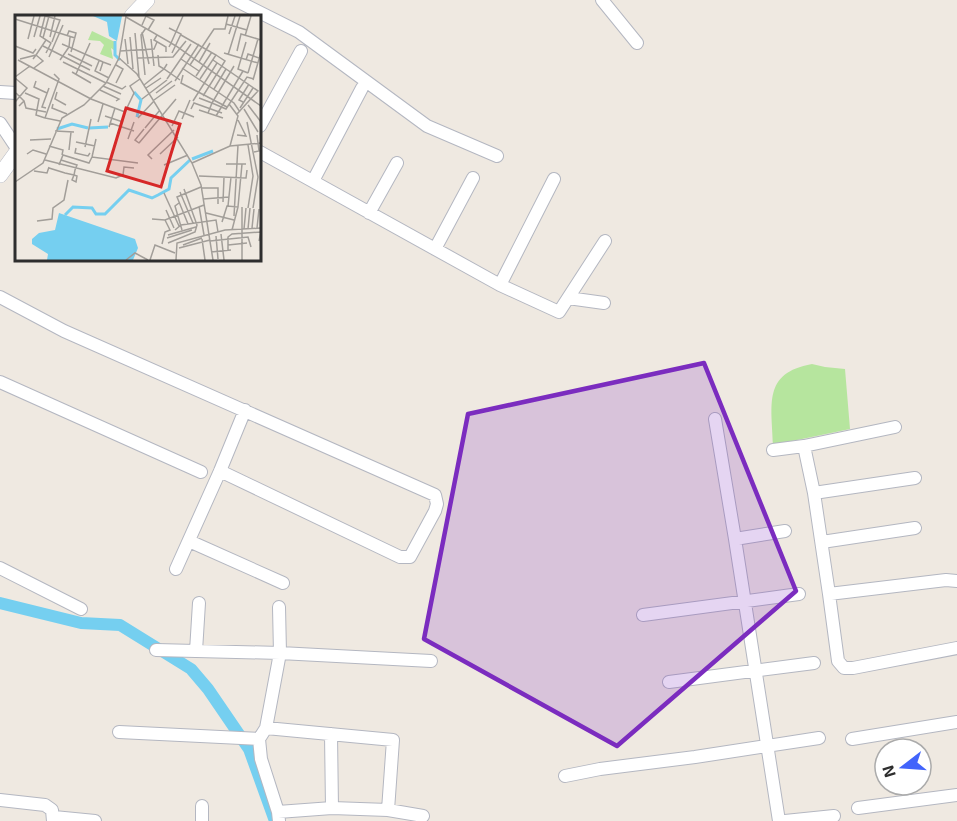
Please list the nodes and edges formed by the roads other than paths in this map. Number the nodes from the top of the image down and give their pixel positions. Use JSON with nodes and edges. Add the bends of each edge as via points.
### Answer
{"nodes":[{"id":1,"x":147,"y":0,"type":"edge"},
{"id":2,"x":236,"y":0,"type":"edge"},
{"id":3,"x":602,"y":0,"type":"edge"},
{"id":4,"x":133,"y":15,"type":"edge"},
{"id":5,"x":637,"y":43,"type":"dead end"},
{"id":6,"x":301,"y":51,"type":"dead end"},
{"id":7,"x":362,"y":88,"type":"dead end"},
{"id":8,"x":0,"y":92,"type":"edge"},
{"id":9,"x":15,"y":93,"type":"edge"},
{"id":10,"x":0,"y":123,"type":"edge"},
{"id":11,"x":261,"y":124,"type":"edge"},
{"id":12,"x":15,"y":146,"type":"edge"},
{"id":13,"x":261,"y":153,"type":"edge"},
{"id":14,"x":15,"y":154,"type":"edge"},
{"id":15,"x":497,"y":156,"type":"dead end"},
{"id":16,"x":397,"y":164,"type":"dead end"},
{"id":17,"x":0,"y":175,"type":"edge"},
{"id":18,"x":473,"y":178,"type":"dead end"},
{"id":19,"x":554,"y":179,"type":"dead end"},
{"id":20,"x":313,"y":181,"type":"junction"},
{"id":21,"x":369,"y":213,"type":"junction"},
{"id":22,"x":604,"y":241,"type":"dead end"},
{"id":23,"x":435,"y":249,"type":"junction"},
{"id":24,"x":500,"y":285,"type":"junction"},
{"id":25,"x":0,"y":297,"type":"edge"},
{"id":26,"x":568,"y":298,"type":"junction"},
{"id":27,"x":604,"y":303,"type":"dead end"},
{"id":28,"x":0,"y":382,"type":"edge"},
{"id":29,"x":244,"y":410,"type":"junction"},
{"id":30,"x":715,"y":419,"type":"dead end"},
{"id":31,"x":896,"y":427,"type":"dead end"},
{"id":32,"x":804,"y":446,"type":"junction"},
{"id":33,"x":773,"y":450,"type":"dead end"},
{"id":34,"x":220,"y":471,"type":"junction"},
{"id":35,"x":201,"y":472,"type":"dead end"},
{"id":36,"x":915,"y":478,"type":"dead end"},
{"id":37,"x":814,"y":493,"type":"junction"},
{"id":38,"x":915,"y":528,"type":"dead end"},
{"id":39,"x":785,"y":531,"type":"dead end"},
{"id":40,"x":735,"y":539,"type":"junction"},
{"id":41,"x":189,"y":541,"type":"junction"},
{"id":42,"x":822,"y":542,"type":"junction"},
{"id":43,"x":0,"y":568,"type":"edge"},
{"id":44,"x":176,"y":569,"type":"dead end"},
{"id":45,"x":957,"y":581,"type":"edge"},
{"id":46,"x":283,"y":584,"type":"dead end"},
{"id":47,"x":799,"y":594,"type":"dead end"},
{"id":48,"x":829,"y":594,"type":"junction"},
{"id":49,"x":744,"y":601,"type":"junction"},
{"id":50,"x":199,"y":603,"type":"dead end"},
{"id":51,"x":279,"y":607,"type":"dead end"},
{"id":52,"x":81,"y":609,"type":"dead end"},
{"id":53,"x":643,"y":615,"type":"dead end"},
{"id":54,"x":957,"y":648,"type":"edge"},
{"id":55,"x":156,"y":650,"type":"dead end"},
{"id":56,"x":196,"y":651,"type":"junction"},
{"id":57,"x":280,"y":653,"type":"junction"},
{"id":58,"x":431,"y":661,"type":"dead end"},
{"id":59,"x":814,"y":663,"type":"dead end"},
{"id":60,"x":755,"y":671,"type":"junction"},
{"id":61,"x":669,"y":682,"type":"dead end"},
{"id":62,"x":957,"y":722,"type":"edge"},
{"id":63,"x":119,"y":732,"type":"dead end"},
{"id":64,"x":263,"y":734,"type":"junction"},
{"id":65,"x":332,"y":734,"type":"junction"},
{"id":66,"x":819,"y":738,"type":"dead end"},
{"id":67,"x":852,"y":739,"type":"dead end"},
{"id":68,"x":767,"y":745,"type":"junction"},
{"id":69,"x":565,"y":776,"type":"dead end"},
{"id":70,"x":957,"y":795,"type":"edge"},
{"id":71,"x":0,"y":800,"type":"edge"},
{"id":72,"x":202,"y":806,"type":"dead end"},
{"id":73,"x":332,"y":808,"type":"junction"},
{"id":74,"x":858,"y":808,"type":"dead end"},
{"id":75,"x":388,"y":810,"type":"junction"},
{"id":76,"x":423,"y":816,"type":"dead end"},
{"id":77,"x":834,"y":816,"type":"dead end"},
{"id":78,"x":279,"y":817,"type":"edge"},
{"id":79,"x":53,"y":819,"type":"edge"},
{"id":80,"x":94,"y":821,"type":"edge"},
{"id":81,"x":202,"y":821,"type":"edge"},
{"id":82,"x":779,"y":821,"type":"edge"},
{"id":83,"x":785,"y":821,"type":"edge"}],
"edges":[{"from":1,"to":4,"type":"street"},
{"from":2,"to":15,"type":"street","via":[[299,32],[427,126]]},
{"from":3,"to":5,"type":"street"},
{"from":6,"to":11,"type":"street"},
{"from":7,"to":20,"type":"street"},
{"from":8,"to":9,"type":"street"},
{"from":10,"to":12,"type":"street"},
{"from":13,"to":20,"type":"street"},
{"from":14,"to":17,"type":"street"},
{"from":16,"to":21,"type":"street"},
{"from":18,"to":23,"type":"street"},
{"from":19,"to":24,"type":"street"},
{"from":20,"to":21,"type":"street"},
{"from":21,"to":23,"type":"street"},
{"from":22,"to":26,"type":"street"},
{"from":23,"to":24,"type":"street"},
{"from":24,"to":26,"type":"street","via":[[559,312]]},
{"from":25,"to":29,"type":"street","via":[[64,331]]},
{"from":26,"to":27,"type":"street"},
{"from":28,"to":35,"type":"street"},
{"from":29,"to":34,"type":"street"},
{"from":29,"to":34,"type":"street","via":[[435,495],[435,511],[410,557],[400,557]]},
{"from":30,"to":40,"type":"street"},
{"from":31,"to":32,"type":"street"},
{"from":32,"to":33,"type":"street"},
{"from":32,"to":37,"type":"street"},
{"from":34,"to":41,"type":"street"},
{"from":36,"to":37,"type":"street"},
{"from":37,"to":42,"type":"street"},
{"from":38,"to":42,"type":"street"},
{"from":39,"to":40,"type":"street"},
{"from":40,"to":49,"type":"street"},
{"from":41,"to":44,"type":"street"},
{"from":41,"to":46,"type":"street"},
{"from":42,"to":48,"type":"street"},
{"from":43,"to":52,"type":"street"},
{"from":45,"to":48,"type":"street"},
{"from":47,"to":49,"type":"street"},
{"from":48,"to":54,"type":"street","via":[[838,661],[844,668]]},
{"from":49,"to":53,"type":"street"},
{"from":49,"to":60,"type":"street"},
{"from":50,"to":56,"type":"street"},
{"from":51,"to":57,"type":"street"},
{"from":55,"to":56,"type":"street"},
{"from":56,"to":57,"type":"street"},
{"from":57,"to":58,"type":"street"},
{"from":57,"to":64,"type":"street"},
{"from":59,"to":60,"type":"street"},
{"from":60,"to":61,"type":"street"},
{"from":60,"to":68,"type":"street"},
{"from":62,"to":67,"type":"street"},
{"from":63,"to":64,"type":"street"},
{"from":64,"to":65,"type":"street"},
{"from":64,"to":78,"type":"street","via":[[261,759]]},
{"from":65,"to":73,"type":"street"},
{"from":65,"to":75,"type":"street","via":[[393,740]]},
{"from":66,"to":68,"type":"street"},
{"from":68,"to":69,"type":"street"},
{"from":68,"to":82,"type":"street"},
{"from":70,"to":74,"type":"street"},
{"from":71,"to":79,"type":"street","via":[[45,805],[52,810]]},
{"from":72,"to":81,"type":"street"},
{"from":73,"to":75,"type":"street"},
{"from":73,"to":78,"type":"street"},
{"from":75,"to":76,"type":"street"},
{"from":77,"to":83,"type":"street"},
{"from":79,"to":80,"type":"street"}]}
